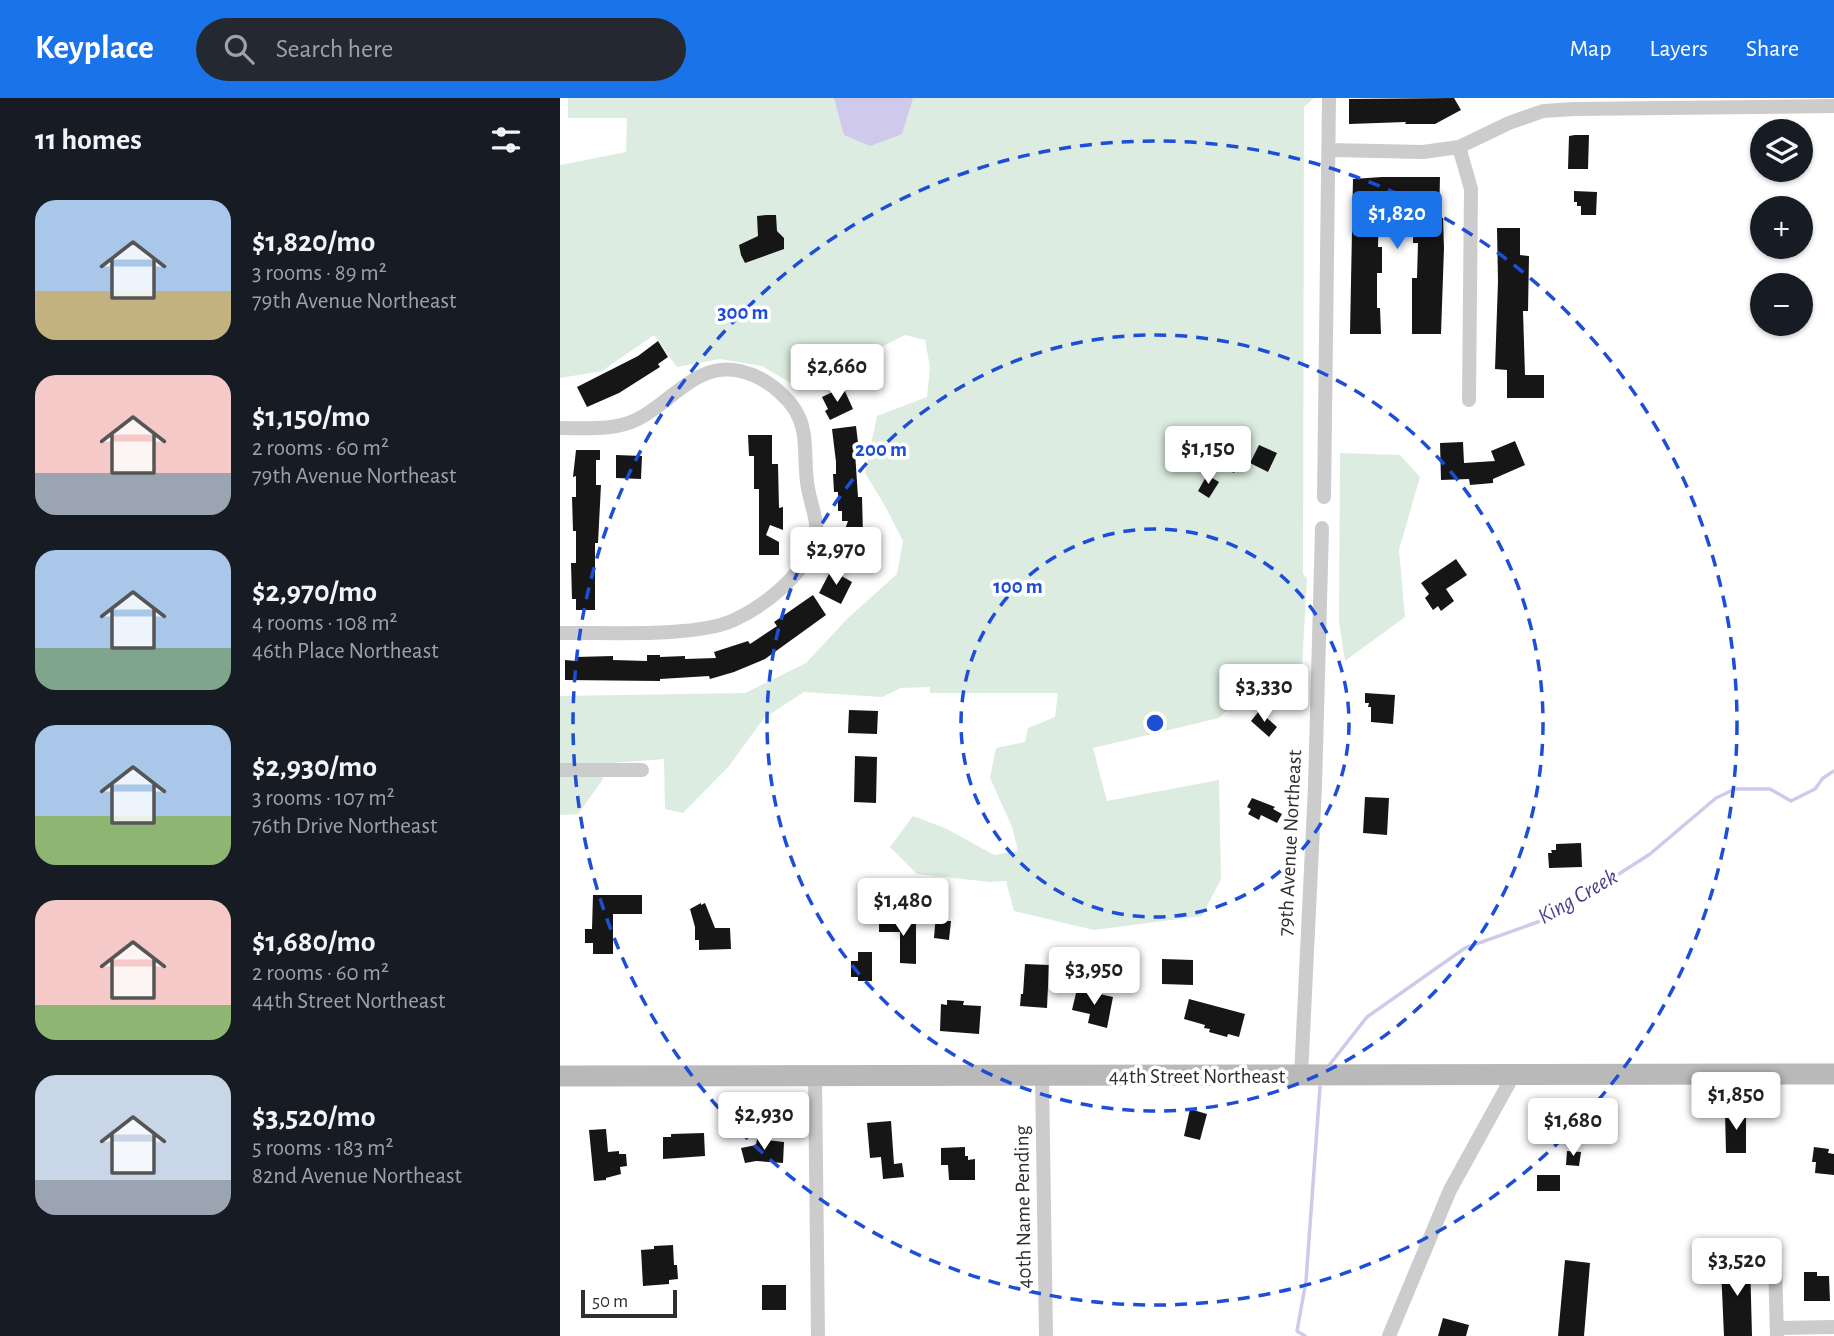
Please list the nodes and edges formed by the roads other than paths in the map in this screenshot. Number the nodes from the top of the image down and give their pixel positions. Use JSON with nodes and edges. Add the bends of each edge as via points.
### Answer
{"nodes":[{"id":1,"x":1329,"y":98,"type":"edge"},
{"id":2,"x":1834,"y":106,"type":"edge"},
{"id":3,"x":1459,"y":148,"type":"junction"},
{"id":4,"x":1330,"y":150,"type":"junction"},
{"id":5,"x":1469,"y":400,"type":"dead end"},
{"id":6,"x":560,"y":428,"type":"edge"},
{"id":7,"x":1324,"y":496,"type":"dead end"},
{"id":8,"x":1322,"y":528,"type":"dead end"},
{"id":9,"x":560,"y":634,"type":"edge"},
{"id":10,"x":560,"y":770,"type":"edge"},
{"id":11,"x":642,"y":770,"type":"dead end"},
{"id":12,"x":1514,"y":1074,"type":"junction"},
{"id":13,"x":1834,"y":1074,"type":"edge"},
{"id":14,"x":560,"y":1076,"type":"edge"},
{"id":15,"x":1301,"y":1076,"type":"junction"},
{"id":16,"x":815,"y":1077,"type":"junction"},
{"id":17,"x":1042,"y":1077,"type":"junction"},
{"id":18,"x":1775,"y":1262,"type":"dead end"},
{"id":19,"x":1834,"y":1326,"type":"edge"},
{"id":20,"x":1777,"y":1332,"type":"edge"},
{"id":21,"x":818,"y":1336,"type":"edge"},
{"id":22,"x":1046,"y":1336,"type":"edge"},
{"id":23,"x":1389,"y":1336,"type":"edge"}],
"edges":[{"from":1,"to":4,"type":"street"},
{"from":2,"to":3,"type":"street","via":[[1543,111]]},
{"from":3,"to":4,"type":"street"},
{"from":3,"to":5,"type":"street","via":[[1471,189]]},
{"from":4,"to":7,"type":"street"},
{"from":6,"to":9,"type":"street","via":[[619,426],[639,418],[702,374],[721,370],[751,374],[781,394],[803,426],[807,487],[817,527],[814,544],[791,578],[732,621],[679,631]]},
{"from":8,"to":15,"type":"street","name":"79th Avenue Northeast"},
{"from":10,"to":11,"type":"street"},
{"from":12,"to":13,"type":"street","name":"44th Street Northeast"},
{"from":12,"to":15,"type":"street","name":"44th Street Northeast"},
{"from":12,"to":23,"type":"street","via":[[1450,1190]]},
{"from":14,"to":16,"type":"street","name":"44th Street Northeast"},
{"from":15,"to":17,"type":"street","name":"44th Street Northeast"},
{"from":16,"to":17,"type":"street","name":"44th Street Northeast"},
{"from":16,"to":21,"type":"street"},
{"from":17,"to":22,"type":"street","name":"40th Name Pending"},
{"from":18,"to":20,"type":"street"},
{"from":19,"to":20,"type":"street"}]}
